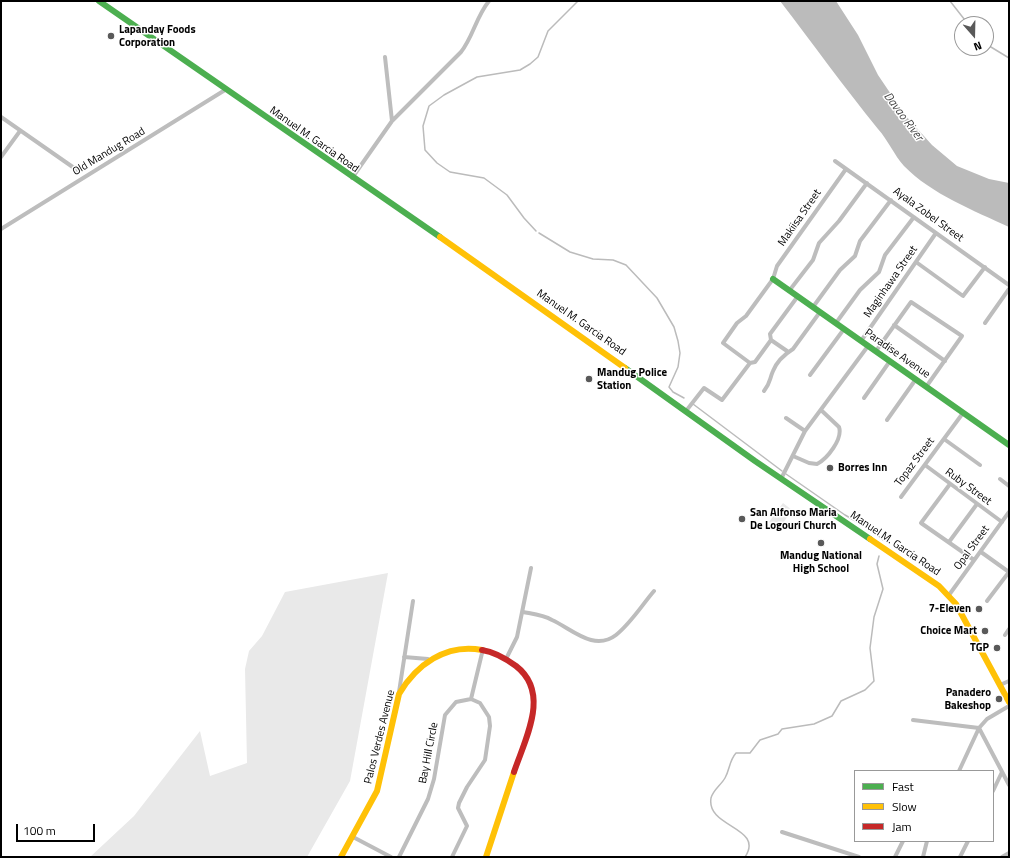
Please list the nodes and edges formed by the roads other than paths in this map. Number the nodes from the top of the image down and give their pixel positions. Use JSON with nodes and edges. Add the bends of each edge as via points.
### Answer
{"nodes":[{"id":1,"x":99,"y":1,"type":"edge"},
{"id":2,"x":489,"y":1,"type":"edge"},
{"id":3,"x":385,"y":56,"type":"dead end"},
{"id":4,"x":225,"y":90,"type":"junction"},
{"id":5,"x":1,"y":117,"type":"edge"},
{"id":6,"x":392,"y":121,"type":"junction"},
{"id":7,"x":20,"y":131,"type":"junction"},
{"id":8,"x":1,"y":157,"type":"edge"},
{"id":9,"x":835,"y":161,"type":"dead end"},
{"id":10,"x":846,"y":169,"type":"junction"},
{"id":11,"x":77,"y":170,"type":"dead end"},
{"id":12,"x":352,"y":178,"type":"junction"},
{"id":13,"x":867,"y":183,"type":"junction"},
{"id":14,"x":891,"y":200,"type":"junction"},
{"id":15,"x":914,"y":217,"type":"junction"},
{"id":16,"x":1,"y":229,"type":"edge"},
{"id":17,"x":936,"y":232,"type":"junction"},
{"id":18,"x":916,"y":262,"type":"junction"},
{"id":19,"x":985,"y":267,"type":"junction"},
{"id":20,"x":773,"y":279,"type":"junction"},
{"id":21,"x":1009,"y":285,"type":"edge"},
{"id":22,"x":1009,"y":289,"type":"edge"},
{"id":23,"x":790,"y":291,"type":"junction"},
{"id":24,"x":798,"y":296,"type":"junction"},
{"id":25,"x":813,"y":307,"type":"junction"},
{"id":26,"x":820,"y":312,"type":"junction"},
{"id":27,"x":985,"y":323,"type":"dead end"},
{"id":28,"x":836,"y":324,"type":"junction"},
{"id":29,"x":894,"y":325,"type":"junction"},
{"id":30,"x":844,"y":329,"type":"junction"},
{"id":31,"x":771,"y":340,"type":"junction"},
{"id":32,"x":861,"y":341,"type":"junction"},
{"id":33,"x":868,"y":346,"type":"junction"},
{"id":34,"x":787,"y":351,"type":"junction"},
{"id":35,"x":876,"y":351,"type":"junction"},
{"id":36,"x":890,"y":361,"type":"junction"},
{"id":37,"x":945,"y":361,"type":"junction"},
{"id":38,"x":750,"y":363,"type":"junction"},
{"id":39,"x":810,"y":375,"type":"dead end"},
{"id":40,"x":916,"y":379,"type":"junction"},
{"id":41,"x":926,"y":387,"type":"junction"},
{"id":42,"x":764,"y":391,"type":"dead end"},
{"id":43,"x":864,"y":398,"type":"dead end"},
{"id":44,"x":821,"y":410,"type":"junction"},
{"id":45,"x":686,"y":411,"type":"junction"},
{"id":46,"x":963,"y":413,"type":"junction"},
{"id":47,"x":786,"y":418,"type":"dead end"},
{"id":48,"x":887,"y":420,"type":"dead end"},
{"id":49,"x":805,"y":431,"type":"junction"},
{"id":50,"x":944,"y":439,"type":"junction"},
{"id":51,"x":1009,"y":445,"type":"edge"},
{"id":52,"x":794,"y":456,"type":"junction"},
{"id":53,"x":980,"y":464,"type":"dead end"},
{"id":54,"x":924,"y":465,"type":"junction"},
{"id":55,"x":781,"y":479,"type":"junction"},
{"id":56,"x":1000,"y":479,"type":"dead end"},
{"id":57,"x":950,"y":484,"type":"junction"},
{"id":58,"x":1009,"y":486,"type":"edge"},
{"id":59,"x":901,"y":497,"type":"dead end"},
{"id":60,"x":977,"y":504,"type":"junction"},
{"id":61,"x":1009,"y":512,"type":"edge"},
{"id":62,"x":1002,"y":522,"type":"junction"},
{"id":63,"x":949,"y":542,"type":"junction"},
{"id":64,"x":980,"y":552,"type":"junction"},
{"id":65,"x":974,"y":560,"type":"junction"},
{"id":66,"x":531,"y":568,"type":"dead end"},
{"id":67,"x":1009,"y":572,"type":"edge"},
{"id":68,"x":654,"y":591,"type":"dead end"},
{"id":69,"x":949,"y":595,"type":"junction"},
{"id":70,"x":413,"y":601,"type":"dead end"},
{"id":71,"x":987,"y":601,"type":"dead end"},
{"id":72,"x":523,"y":612,"type":"junction"},
{"id":73,"x":1009,"y":629,"type":"edge"},
{"id":74,"x":1005,"y":635,"type":"dead end"},
{"id":75,"x":483,"y":649,"type":"junction"},
{"id":76,"x":404,"y":656,"type":"junction"},
{"id":77,"x":506,"y":659,"type":"junction"},
{"id":78,"x":428,"y":660,"type":"junction"},
{"id":79,"x":1009,"y":681,"type":"edge"},
{"id":80,"x":1000,"y":685,"type":"junction"},
{"id":81,"x":399,"y":694,"type":"junction"},
{"id":82,"x":471,"y":699,"type":"junction"},
{"id":83,"x":1009,"y":702,"type":"edge"},
{"id":84,"x":1009,"y":706,"type":"edge"},
{"id":85,"x":913,"y":720,"type":"dead end"},
{"id":86,"x":979,"y":728,"type":"junction"},
{"id":87,"x":959,"y":770,"type":"edge"},
{"id":88,"x":1002,"y":772,"type":"junction"},
{"id":89,"x":1009,"y":785,"type":"edge"},
{"id":90,"x":994,"y":789,"type":"edge"},
{"id":91,"x":782,"y":832,"type":"dead end"},
{"id":92,"x":353,"y":837,"type":"junction"},
{"id":93,"x":902,"y":842,"type":"edge"},
{"id":94,"x":927,"y":842,"type":"edge"},
{"id":95,"x":968,"y":842,"type":"edge"},
{"id":96,"x":1009,"y":853,"type":"edge"},
{"id":97,"x":341,"y":857,"type":"edge"},
{"id":98,"x":391,"y":857,"type":"edge"},
{"id":99,"x":400,"y":857,"type":"edge"},
{"id":100,"x":452,"y":857,"type":"edge"},
{"id":101,"x":486,"y":857,"type":"edge"},
{"id":102,"x":859,"y":857,"type":"edge"},
{"id":103,"x":895,"y":857,"type":"edge"},
{"id":104,"x":923,"y":857,"type":"edge"},
{"id":105,"x":960,"y":857,"type":"edge"},
{"id":106,"x":1002,"y":857,"type":"edge"}],
"edges":[{"from":1,"to":4,"type":"main road","name":"Manuel M. Garcia Road"},
{"from":2,"to":6,"type":"street","via":[[482,9],[467,45]]},
{"from":3,"to":6,"type":"street"},
{"from":4,"to":12,"type":"main road","name":"Manuel M. Garcia Road"},
{"from":4,"to":16,"type":"street","name":"Old Mandug Road"},
{"from":5,"to":7,"type":"street"},
{"from":6,"to":12,"type":"street"},
{"from":7,"to":8,"type":"street"},
{"from":7,"to":11,"type":"street"},
{"from":9,"to":10,"type":"street","name":"Ayala Zobel Street"},
{"from":10,"to":13,"type":"street","name":"Ayala Zobel Street"},
{"from":10,"to":20,"type":"street","name":"Makiisa Street","via":[[777,266]]},
{"from":12,"to":45,"type":"main road","name":"Manuel M. Garcia Road","via":[[500,278]]},
{"from":13,"to":14,"type":"street","name":"Ayala Zobel Street"},
{"from":13,"to":23,"type":"street","via":[[819,243],[813,260]]},
{"from":14,"to":15,"type":"street","name":"Ayala Zobel Street"},
{"from":14,"to":25,"type":"street","via":[[860,241],[855,256],[840,270]]},
{"from":15,"to":17,"type":"street","name":"Ayala Zobel Street"},
{"from":15,"to":28,"type":"street","name":"Maginhawa Street","via":[[885,255],[879,272],[860,290]]},
{"from":17,"to":18,"type":"street","name":"Maginhawa Street"},
{"from":17,"to":19,"type":"street","name":"Ayala Zobel Street"},
{"from":18,"to":19,"type":"street","via":[[963,296]]},
{"from":18,"to":32,"type":"street","name":"Maginhawa Street"},
{"from":19,"to":21,"type":"street","name":"Ayala Zobel Street"},
{"from":20,"to":23,"type":"main road","name":"Paradise Avenue"},
{"from":20,"to":38,"type":"street","name":"Makiisa Street","via":[[723,343]]},
{"from":22,"to":27,"type":"street"},
{"from":23,"to":24,"type":"main road","name":"Paradise Avenue"},
{"from":24,"to":25,"type":"main road","name":"Paradise Avenue"},
{"from":24,"to":31,"type":"street","via":[[770,334]]},
{"from":25,"to":26,"type":"main road","name":"Paradise Avenue"},
{"from":26,"to":28,"type":"main road","name":"Paradise Avenue"},
{"from":26,"to":34,"type":"street","via":[[793,349]]},
{"from":28,"to":30,"type":"main road","name":"Paradise Avenue"},
{"from":29,"to":35,"type":"street"},
{"from":29,"to":37,"type":"street"},
{"from":29,"to":37,"type":"street","via":[[911,302],[962,336]]},
{"from":30,"to":32,"type":"main road","name":"Paradise Avenue"},
{"from":30,"to":39,"type":"street"},
{"from":31,"to":34,"type":"street"},
{"from":31,"to":38,"type":"street","via":[[755,362]]},
{"from":32,"to":33,"type":"main road","name":"Paradise Avenue"},
{"from":33,"to":35,"type":"main road","name":"Paradise Avenue"},
{"from":33,"to":44,"type":"street"},
{"from":34,"to":42,"type":"street","via":[[773,371]]},
{"from":35,"to":36,"type":"main road","name":"Paradise Avenue"},
{"from":36,"to":40,"type":"main road","name":"Paradise Avenue"},
{"from":36,"to":43,"type":"street"},
{"from":37,"to":41,"type":"street"},
{"from":38,"to":45,"type":"street","via":[[722,400],[704,388]]},
{"from":40,"to":41,"type":"main road","name":"Paradise Avenue"},
{"from":40,"to":48,"type":"street"},
{"from":41,"to":46,"type":"main road","name":"Paradise Avenue"},
{"from":44,"to":49,"type":"street"},
{"from":44,"to":52,"type":"street","via":[[839,427],[840,435],[836,443],[817,464]]},
{"from":45,"to":55,"type":"main road","name":"Manuel M. Garcia Road"},
{"from":46,"to":50,"type":"street","name":"Topaz Street"},
{"from":46,"to":51,"type":"main road","name":"Paradise Avenue"},
{"from":47,"to":49,"type":"street"},
{"from":49,"to":52,"type":"street"},
{"from":50,"to":53,"type":"street","name":"Topaz Street"},
{"from":50,"to":54,"type":"street","name":"Topaz Street"},
{"from":52,"to":55,"type":"street"},
{"from":54,"to":57,"type":"street","name":"Ruby Street"},
{"from":54,"to":59,"type":"street","name":"Topaz Street"},
{"from":55,"to":69,"type":"main road","name":"Manuel M. Garcia Road"},
{"from":56,"to":58,"type":"street"},
{"from":57,"to":60,"type":"street","name":"Ruby Street"},
{"from":57,"to":63,"type":"street","via":[[921,523]]},
{"from":60,"to":62,"type":"street","name":"Ruby Street"},
{"from":60,"to":63,"type":"street"},
{"from":61,"to":62,"type":"street","name":"Opal Street"},
{"from":62,"to":64,"type":"street","name":"Opal Street"},
{"from":63,"to":65,"type":"street"},
{"from":64,"to":65,"type":"street","name":"Opal Street"},
{"from":64,"to":67,"type":"street"},
{"from":65,"to":69,"type":"street","name":"Opal Street"},
{"from":66,"to":72,"type":"street"},
{"from":67,"to":71,"type":"street"},
{"from":68,"to":72,"type":"street","via":[[625,626],[615,636],[607,639],[588,640],[552,619]]},
{"from":69,"to":80,"type":"main road","name":"Manuel M. Garcia Road"},
{"from":70,"to":76,"type":"street"},
{"from":72,"to":77,"type":"street","via":[[517,637]]},
{"from":73,"to":74,"type":"street"},
{"from":75,"to":77,"type":"main road","name":"Palos Verdes Avenue"},
{"from":75,"to":78,"type":"main road","name":"Palos Verdes Avenue","via":[[454,650]]},
{"from":75,"to":82,"type":"street"},
{"from":76,"to":78,"type":"street"},
{"from":76,"to":81,"type":"street"},
{"from":77,"to":101,"type":"main road","name":"Palos Verdes Avenue","via":[[521,669],[531,685],[534,714]]},
{"from":78,"to":81,"type":"main road","name":"Palos Verdes Avenue","via":[[409,677]]},
{"from":79,"to":80,"type":"street"},
{"from":80,"to":83,"type":"main road","name":"Manuel M. Garcia Road"},
{"from":81,"to":92,"type":"main road","name":"Palos Verdes Avenue","via":[[377,790]]},
{"from":82,"to":99,"type":"street","name":"Bay Hill Circle","via":[[456,702],[446,715],[432,788]]},
{"from":82,"to":100,"type":"street","via":[[480,703],[488,717],[488,751],[482,766],[460,799],[458,808],[467,826]]},
{"from":84,"to":86,"type":"street","via":[[987,719]]},
{"from":85,"to":86,"type":"street"},
{"from":86,"to":87,"type":"street"},
{"from":86,"to":88,"type":"street"},
{"from":88,"to":89,"type":"street"},
{"from":88,"to":90,"type":"street"},
{"from":91,"to":102,"type":"street"},
{"from":92,"to":97,"type":"main road","name":"Palos Verdes Avenue"},
{"from":92,"to":98,"type":"street"},
{"from":93,"to":103,"type":"street"},
{"from":94,"to":104,"type":"street"},
{"from":95,"to":105,"type":"street"},
{"from":96,"to":106,"type":"street"}]}
